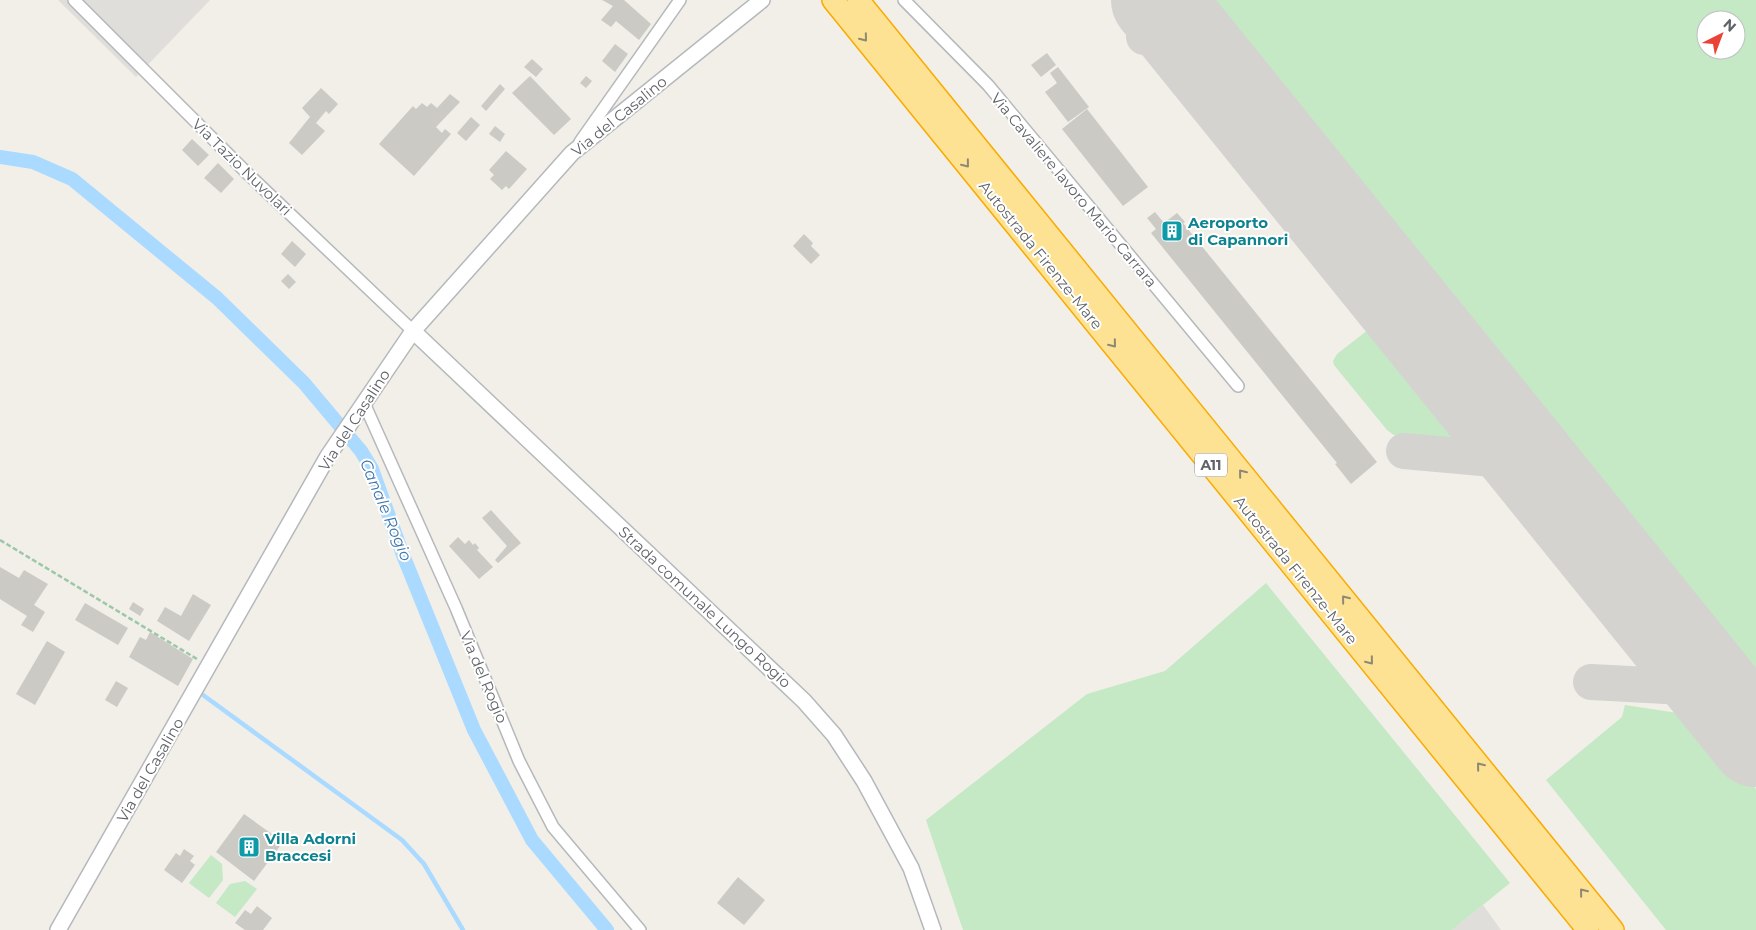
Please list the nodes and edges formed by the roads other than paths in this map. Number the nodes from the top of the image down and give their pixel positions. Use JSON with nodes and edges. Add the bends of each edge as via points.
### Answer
{"nodes":[{"id":1,"x":74,"y":0,"type":"edge"},
{"id":2,"x":680,"y":0,"type":"edge"},
{"id":3,"x":762,"y":0,"type":"edge"},
{"id":4,"x":833,"y":0,"type":"edge"},
{"id":5,"x":858,"y":0,"type":"edge"},
{"id":6,"x":904,"y":0,"type":"edge"},
{"id":7,"x":572,"y":153,"type":"junction"},
{"id":8,"x":413,"y":330,"type":"junction"},
{"id":9,"x":1238,"y":386,"type":"dead end"},
{"id":10,"x":364,"y":403,"type":"junction"},
{"id":11,"x":58,"y":930,"type":"edge"},
{"id":12,"x":640,"y":930,"type":"edge"},
{"id":13,"x":933,"y":930,"type":"edge"},
{"id":14,"x":1588,"y":930,"type":"edge"},
{"id":15,"x":1613,"y":930,"type":"edge"}],
"edges":[{"from":1,"to":8,"type":"street","name":"Via Tazio Nuvolari","via":[[249,175]]},
{"from":2,"to":7,"type":"street"},
{"from":3,"to":7,"type":"street","name":"Via del Casalino"},
{"from":4,"to":14,"type":"highway","name":"Autostrada Firenze-Mare","number":"A11","one_way":true},
{"from":15,"to":5,"type":"highway","name":"Autostrada Firenze-Mare","number":"A11","one_way":true},
{"from":6,"to":9,"type":"street","name":"Via Cavaliere lavoro Mario Carrara","via":[[988,85]]},
{"from":7,"to":8,"type":"street","name":"Via del Casalino"},
{"from":8,"to":10,"type":"street","name":"Via del Casalino"},
{"from":8,"to":13,"type":"street","name":"Strada comunale Lungo Rogio","via":[[804,701],[834,735],[864,781],[911,868]]},
{"from":10,"to":11,"type":"street","name":"Via del Casalino","via":[[339,440]]},
{"from":10,"to":12,"type":"street","name":"Via del Rogio","via":[[456,608],[519,761],[553,827]]}]}
